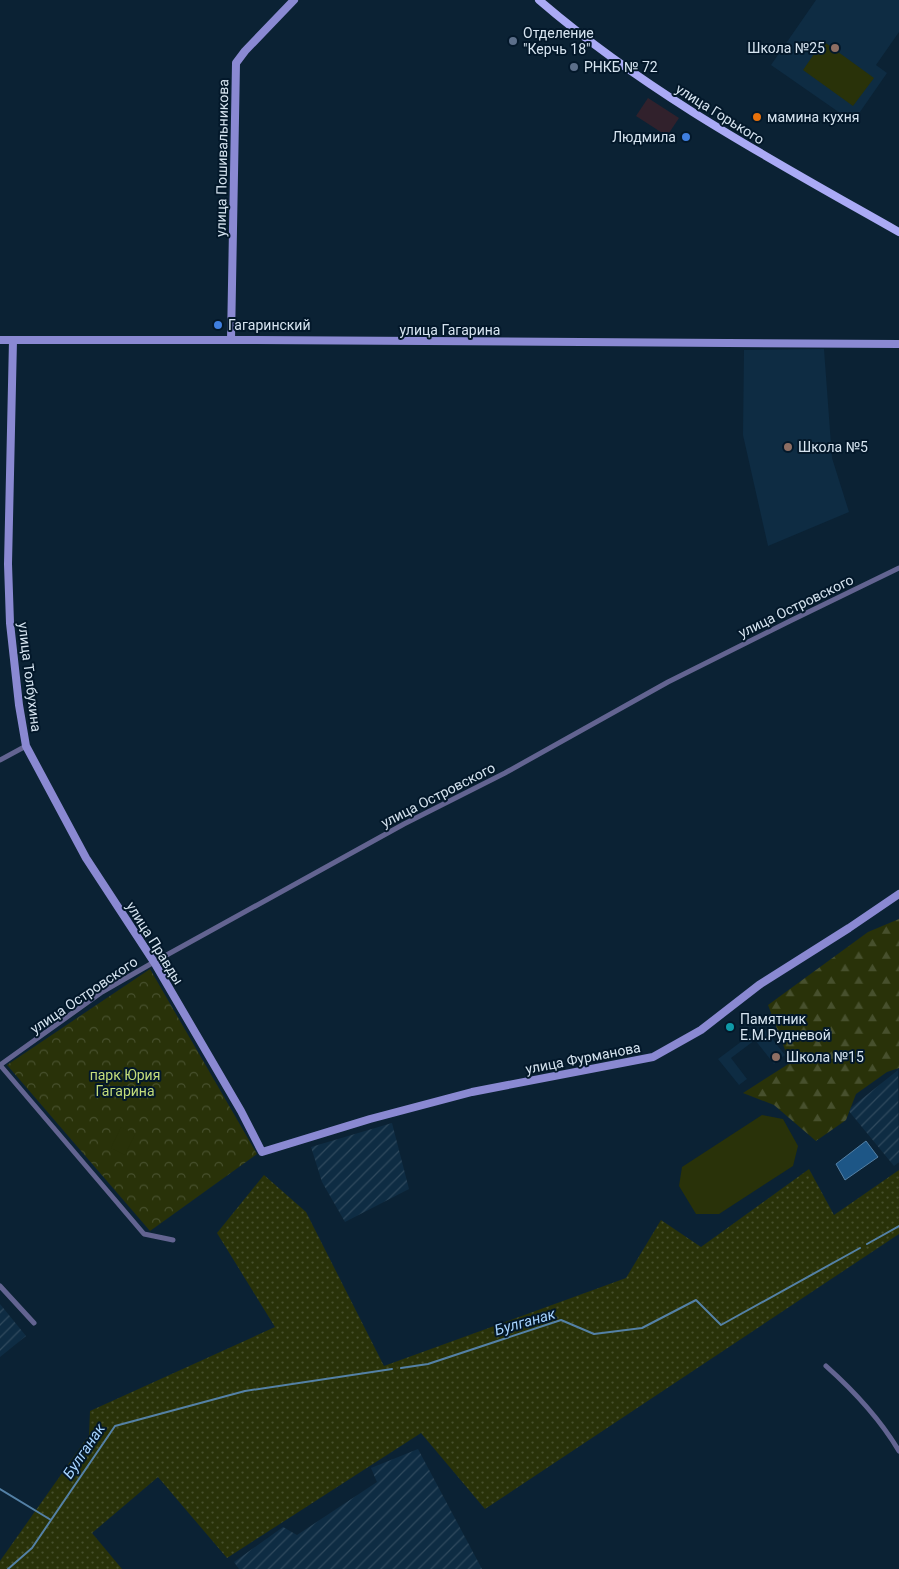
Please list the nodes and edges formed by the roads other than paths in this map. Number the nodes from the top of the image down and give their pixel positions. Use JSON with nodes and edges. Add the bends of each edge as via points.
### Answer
{"nodes":[{"id":1,"x":294,"y":0,"type":"edge"},
{"id":2,"x":539,"y":0,"type":"edge"},
{"id":3,"x":899,"y":232,"type":"edge"},
{"id":4,"x":0,"y":340,"type":"edge"},
{"id":5,"x":13,"y":340,"type":"junction"},
{"id":6,"x":231,"y":340,"type":"junction"},
{"id":7,"x":899,"y":344,"type":"edge"},
{"id":8,"x":899,"y":568,"type":"edge"},
{"id":9,"x":26,"y":746,"type":"junction"},
{"id":10,"x":0,"y":760,"type":"edge"},
{"id":11,"x":899,"y":894,"type":"edge"},
{"id":12,"x":154,"y":962,"type":"junction"},
{"id":13,"x":0,"y":1065,"type":"edge"},
{"id":14,"x":262,"y":1152,"type":"joint"},
{"id":15,"x":172,"y":1240,"type":"dead end"},
{"id":16,"x":0,"y":1286,"type":"edge"},
{"id":17,"x":34,"y":1322,"type":"dead end"},
{"id":18,"x":826,"y":1366,"type":"dead end"},
{"id":19,"x":899,"y":1451,"type":"edge"}],
"edges":[{"from":1,"to":6,"type":"main road","name":"улица Пошивальникова","via":[[236,64]]},
{"from":2,"to":3,"type":"main road","name":"улица Горького","via":[[650,86]]},
{"from":4,"to":5,"type":"main road","name":"улица Гагарина"},
{"from":5,"to":6,"type":"main road","name":"улица Гагарина"},
{"from":5,"to":9,"type":"main road","name":"улица Толбухина","via":[[8,564],[10,623]]},
{"from":6,"to":7,"type":"main road","name":"улица Гагарина"},
{"from":8,"to":12,"type":"street","name":"улица Островского","via":[[668,682]]},
{"from":9,"to":10,"type":"street"},
{"from":9,"to":12,"type":"main road","name":"улица Правды","via":[[86,858]]},
{"from":11,"to":14,"type":"main road","name":"улица Фурманова","via":[[759,985],[701,1030],[653,1057],[472,1092]]},
{"from":12,"to":13,"type":"street","name":"улица Островского","via":[[102,992]]},
{"from":12,"to":14,"type":"main road","name":"улица Правды"},
{"from":13,"to":15,"type":"street","via":[[144,1234]]},
{"from":16,"to":17,"type":"street"},
{"from":18,"to":19,"type":"street","via":[[867,1408]]}]}
